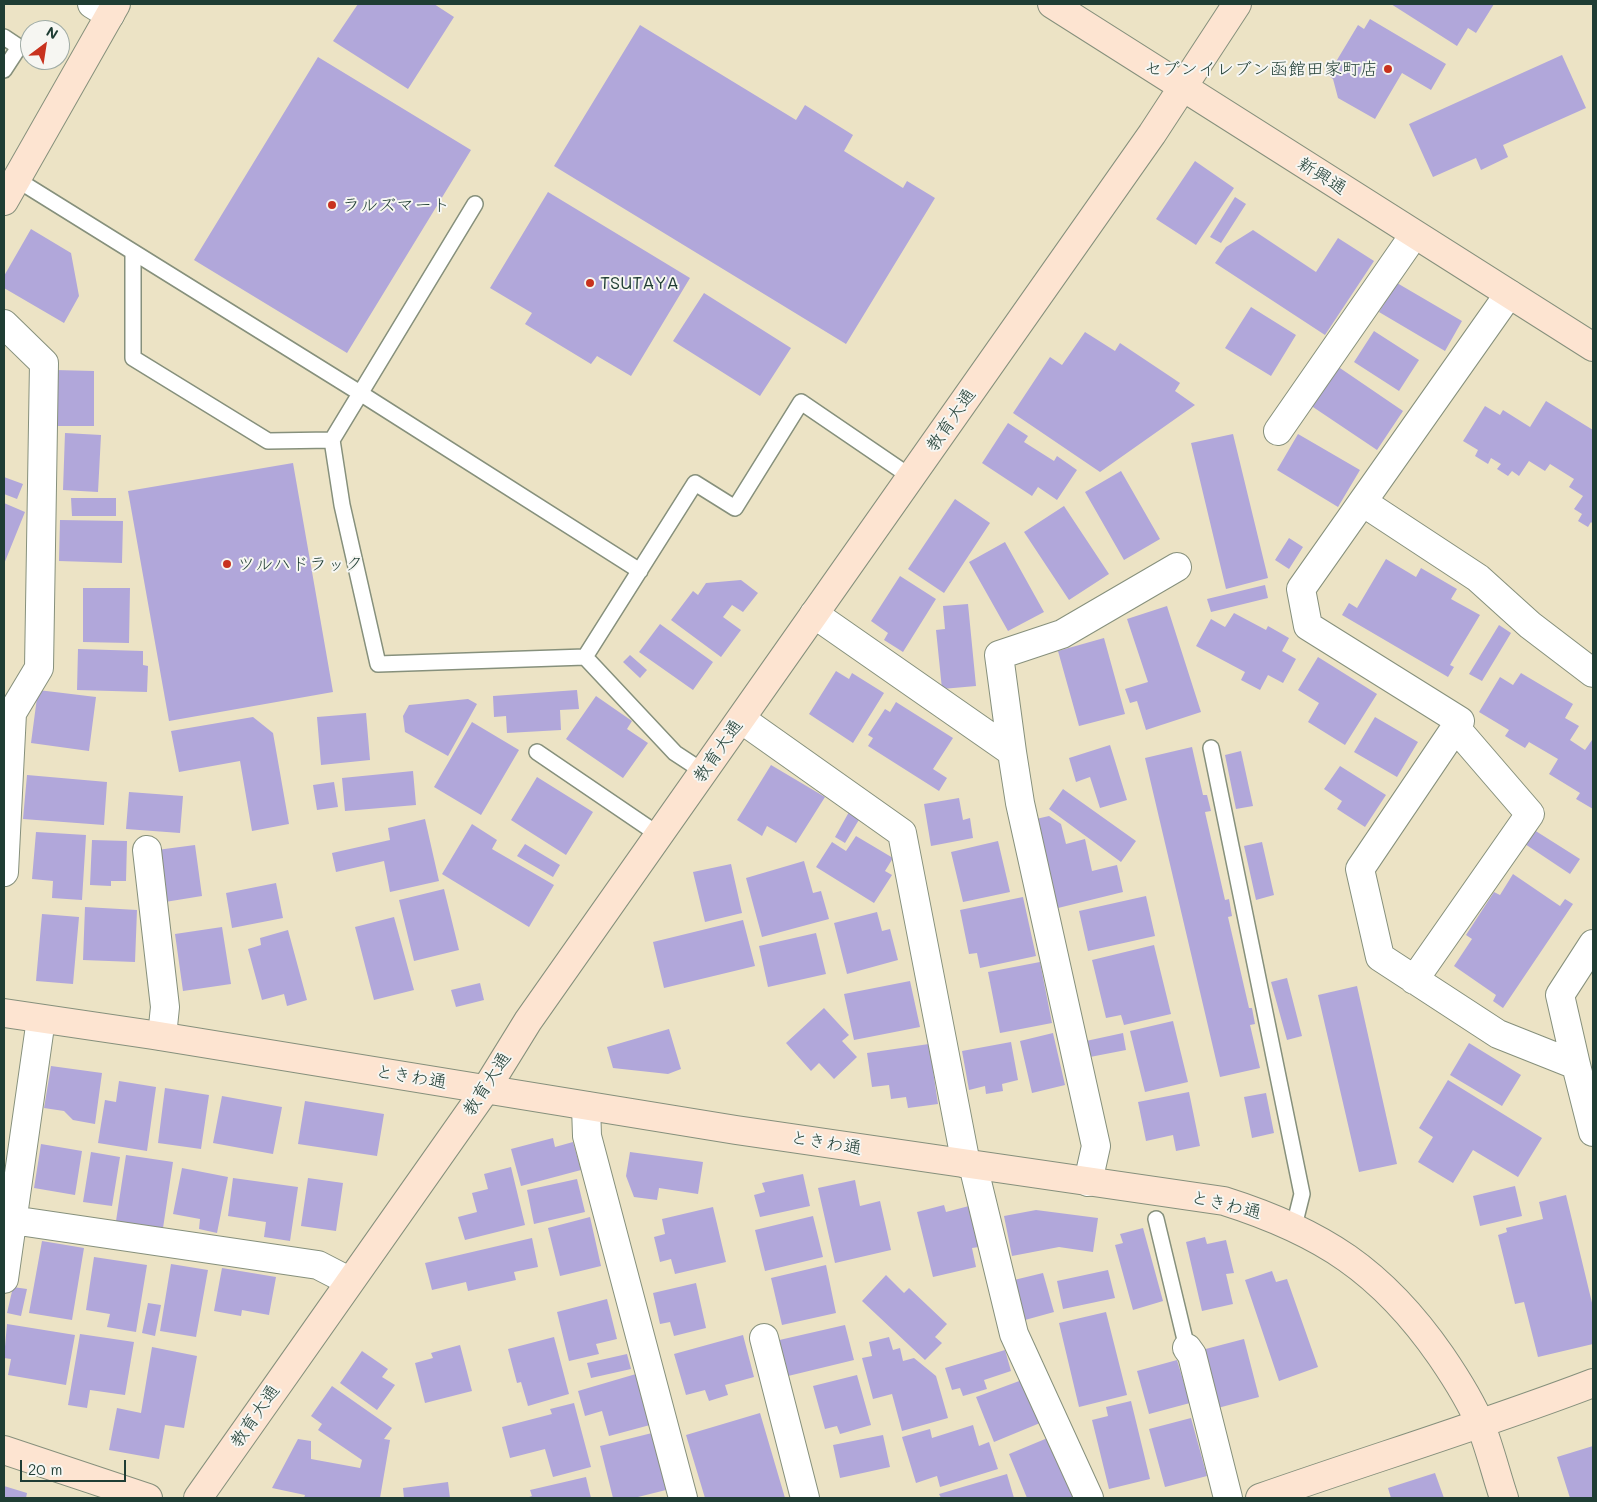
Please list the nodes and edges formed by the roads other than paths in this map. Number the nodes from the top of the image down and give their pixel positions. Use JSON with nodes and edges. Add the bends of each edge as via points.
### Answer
{"nodes":[{"id":1,"x":1052,"y":4,"type":"edge"},
{"id":2,"x":1237,"y":4,"type":"edge"},
{"id":3,"x":106,"y":8,"type":"edge"},
{"id":4,"x":4,"y":37,"type":"edge"},
{"id":5,"x":4,"y":70,"type":"edge"},
{"id":6,"x":1183,"y":88,"type":"junction"},
{"id":7,"x":10,"y":190,"type":"edge"},
{"id":8,"x":475,"y":204,"type":"dead end"},
{"id":9,"x":1414,"y":235,"type":"junction"},
{"id":10,"x":133,"y":252,"type":"junction"},
{"id":11,"x":1509,"y":294,"type":"junction"},
{"id":12,"x":4,"y":324,"type":"edge"},
{"id":13,"x":1593,"y":347,"type":"edge"},
{"id":14,"x":360,"y":393,"type":"junction"},
{"id":15,"x":1278,"y":431,"type":"dead end"},
{"id":16,"x":332,"y":440,"type":"junction"},
{"id":17,"x":911,"y":477,"type":"junction"},
{"id":18,"x":1364,"y":503,"type":"junction"},
{"id":19,"x":1177,"y":567,"type":"dead end"},
{"id":20,"x":640,"y":571,"type":"junction"},
{"id":21,"x":814,"y":614,"type":"junction"},
{"id":22,"x":585,"y":657,"type":"junction"},
{"id":23,"x":1593,"y":672,"type":"edge"},
{"id":24,"x":741,"y":719,"type":"junction"},
{"id":25,"x":1455,"y":727,"type":"junction"},
{"id":26,"x":1211,"y":748,"type":"dead end"},
{"id":27,"x":537,"y":752,"type":"dead end"},
{"id":28,"x":1012,"y":752,"type":"junction"},
{"id":29,"x":704,"y":772,"type":"junction"},
{"id":30,"x":660,"y":835,"type":"junction"},
{"id":31,"x":147,"y":850,"type":"dead end"},
{"id":32,"x":4,"y":872,"type":"edge"},
{"id":33,"x":1593,"y":944,"type":"edge"},
{"id":34,"x":1414,"y":980,"type":"junction"},
{"id":35,"x":4,"y":1013,"type":"edge"},
{"id":36,"x":41,"y":1018,"type":"junction"},
{"id":37,"x":162,"y":1036,"type":"junction"},
{"id":38,"x":1576,"y":1065,"type":"junction"},
{"id":39,"x":486,"y":1089,"type":"junction"},
{"id":40,"x":586,"y":1106,"type":"junction"},
{"id":41,"x":1593,"y":1132,"type":"edge"},
{"id":42,"x":970,"y":1165,"type":"junction"},
{"id":43,"x":1088,"y":1182,"type":"junction"},
{"id":44,"x":12,"y":1220,"type":"junction"},
{"id":45,"x":1156,"y":1220,"type":"dead end"},
{"id":46,"x":1294,"y":1226,"type":"junction"},
{"id":47,"x":4,"y":1280,"type":"edge"},
{"id":48,"x":349,"y":1282,"type":"junction"},
{"id":49,"x":764,"y":1338,"type":"dead end"},
{"id":50,"x":1187,"y":1348,"type":"joint"},
{"id":51,"x":1593,"y":1383,"type":"edge"},
{"id":52,"x":1481,"y":1425,"type":"junction"},
{"id":53,"x":4,"y":1450,"type":"edge"},
{"id":54,"x":148,"y":1498,"type":"edge"},
{"id":55,"x":198,"y":1498,"type":"edge"},
{"id":56,"x":683,"y":1498,"type":"edge"},
{"id":57,"x":805,"y":1498,"type":"edge"},
{"id":58,"x":1089,"y":1498,"type":"edge"},
{"id":59,"x":1228,"y":1498,"type":"edge"},
{"id":60,"x":1260,"y":1498,"type":"edge"},
{"id":61,"x":1504,"y":1498,"type":"edge"}],
"edges":[{"from":1,"to":6,"type":"street","name":"新興通"},
{"from":2,"to":6,"type":"street","name":"教育大通"},
{"from":3,"to":7,"type":"street"},
{"from":4,"to":5,"type":"lane","via":[[18,47]]},
{"from":6,"to":9,"type":"street","name":"新興通"},
{"from":6,"to":17,"type":"street","name":"教育大通"},
{"from":7,"to":10,"type":"lane"},
{"from":8,"to":14,"type":"lane"},
{"from":9,"to":11,"type":"street","name":"新興通"},
{"from":9,"to":15,"type":"street"},
{"from":10,"to":14,"type":"lane"},
{"from":10,"to":16,"type":"lane","via":[[133,358],[268,442]]},
{"from":11,"to":13,"type":"street","name":"新興通"},
{"from":11,"to":18,"type":"street"},
{"from":12,"to":32,"type":"street","via":[[44,363],[38,668],[12,713]]},
{"from":14,"to":16,"type":"lane"},
{"from":14,"to":20,"type":"lane"},
{"from":16,"to":22,"type":"lane","via":[[342,505],[378,664]]},
{"from":17,"to":20,"type":"lane","via":[[800,402],[735,508],[696,483]]},
{"from":17,"to":21,"type":"street","name":"教育大通"},
{"from":18,"to":23,"type":"street","via":[[1478,578],[1530,626]]},
{"from":18,"to":25,"type":"street","via":[[1301,589],[1308,626],[1460,721]]},
{"from":19,"to":28,"type":"street","via":[[1062,634],[999,655]]},
{"from":20,"to":22,"type":"lane"},
{"from":21,"to":24,"type":"street","name":"教育大通"},
{"from":21,"to":28,"type":"street"},
{"from":22,"to":29,"type":"lane","via":[[675,753]]},
{"from":24,"to":29,"type":"street","name":"教育大通"},
{"from":24,"to":42,"type":"street","via":[[902,833]]},
{"from":25,"to":34,"type":"street","via":[[1360,869],[1380,957]]},
{"from":25,"to":34,"type":"street","via":[[1530,814]]},
{"from":26,"to":46,"type":"lane","via":[[1302,1194]]},
{"from":27,"to":30,"type":"lane"},
{"from":28,"to":43,"type":"street","via":[[1020,803],[1096,1146]]},
{"from":29,"to":30,"type":"street","name":"教育大通"},
{"from":30,"to":39,"type":"street","name":"教育大通","via":[[528,1021]]},
{"from":31,"to":37,"type":"street","via":[[165,1007]]},
{"from":33,"to":38,"type":"street","via":[[1560,995]]},
{"from":34,"to":38,"type":"street","via":[[1498,1034]]},
{"from":35,"to":36,"type":"street","name":"ときわ通"},
{"from":36,"to":37,"type":"street","name":"ときわ通"},
{"from":36,"to":44,"type":"street"},
{"from":37,"to":39,"type":"street","name":"ときわ通"},
{"from":38,"to":41,"type":"street"},
{"from":39,"to":40,"type":"street","name":"ときわ通"},
{"from":39,"to":48,"type":"street","name":"教育大通"},
{"from":40,"to":42,"type":"street","name":"ときわ通"},
{"from":40,"to":56,"type":"street","via":[[587,1136]]},
{"from":42,"to":43,"type":"street","name":"ときわ通"},
{"from":42,"to":58,"type":"street","via":[[1014,1334]]},
{"from":43,"to":46,"type":"street","name":"ときわ通","via":[[1224,1201]]},
{"from":44,"to":47,"type":"street"},
{"from":44,"to":48,"type":"street","via":[[318,1265]]},
{"from":45,"to":50,"type":"lane"},
{"from":46,"to":52,"type":"street","name":"ときわ通","via":[[1336,1250],[1373,1278],[1419,1324],[1459,1382]]},
{"from":48,"to":55,"type":"street","name":"教育大通"},
{"from":49,"to":57,"type":"street"},
{"from":50,"to":59,"type":"street","via":[[1192,1355]]},
{"from":51,"to":52,"type":"street"},
{"from":52,"to":60,"type":"street"},
{"from":52,"to":61,"type":"street","name":"ときわ通"},
{"from":53,"to":54,"type":"street"}]}
